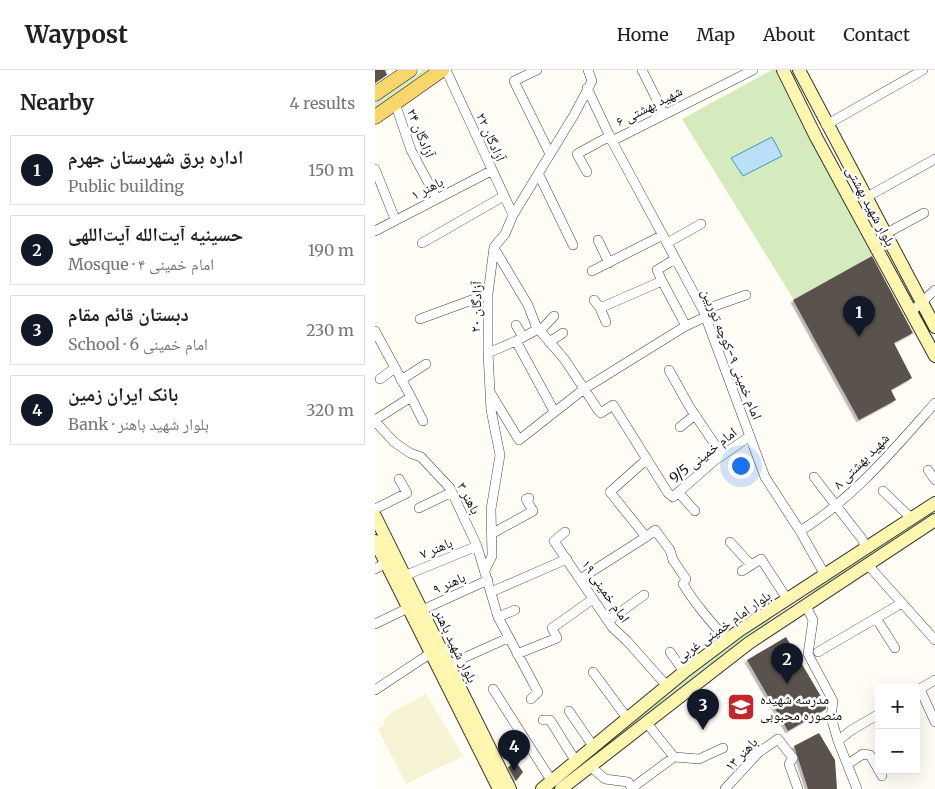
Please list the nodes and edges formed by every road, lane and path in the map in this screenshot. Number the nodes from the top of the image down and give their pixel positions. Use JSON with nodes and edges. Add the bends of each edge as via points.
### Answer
{"nodes":[{"id":1,"x":409,"y":70,"type":"edge"},
{"id":2,"x":442,"y":70,"type":"edge"},
{"id":3,"x":446,"y":70,"type":"edge"},
{"id":4,"x":537,"y":70,"type":"edge"},
{"id":5,"x":588,"y":70,"type":"edge"},
{"id":6,"x":642,"y":70,"type":"edge"},
{"id":7,"x":753,"y":70,"type":"edge"},
{"id":8,"x":783,"y":70,"type":"edge"},
{"id":9,"x":799,"y":70,"type":"edge"},
{"id":10,"x":923,"y":70,"type":"edge"},
{"id":11,"x":587,"y":88,"type":"junction"},
{"id":12,"x":375,"y":94,"type":"edge"},
{"id":13,"x":395,"y":104,"type":"junction"},
{"id":14,"x":664,"y":114,"type":"junction"},
{"id":15,"x":375,"y":117,"type":"edge"},
{"id":16,"x":826,"y":125,"type":"junction"},
{"id":17,"x":611,"y":138,"type":"junction"},
{"id":18,"x":550,"y":154,"type":"junction"},
{"id":19,"x":935,"y":159,"type":"edge"},
{"id":20,"x":375,"y":170,"type":"edge"},
{"id":21,"x":491,"y":171,"type":"junction"},
{"id":22,"x":587,"y":172,"type":"dead end"},
{"id":23,"x":539,"y":175,"type":"junction"},
{"id":24,"x":504,"y":196,"type":"junction"},
{"id":25,"x":865,"y":198,"type":"junction"},
{"id":26,"x":437,"y":199,"type":"junction"},
{"id":27,"x":923,"y":213,"type":"dead end"},
{"id":28,"x":513,"y":215,"type":"junction"},
{"id":29,"x":395,"y":219,"type":"junction"},
{"id":30,"x":701,"y":224,"type":"dead end"},
{"id":31,"x":375,"y":231,"type":"edge"},
{"id":32,"x":885,"y":234,"type":"junction"},
{"id":33,"x":665,"y":239,"type":"junction"},
{"id":34,"x":598,"y":240,"type":"dead end"},
{"id":35,"x":422,"y":243,"type":"dead end"},
{"id":36,"x":573,"y":245,"type":"dead end"},
{"id":37,"x":494,"y":247,"type":"junction"},
{"id":38,"x":675,"y":259,"type":"junction"},
{"id":39,"x":609,"y":263,"type":"junction"},
{"id":40,"x":592,"y":271,"type":"dead end"},
{"id":41,"x":661,"y":281,"type":"junction"},
{"id":42,"x":935,"y":290,"type":"edge"},
{"id":43,"x":488,"y":294,"type":"junction"},
{"id":44,"x":746,"y":295,"type":"dead end"},
{"id":45,"x":922,"y":302,"type":"junction"},
{"id":46,"x":911,"y":312,"type":"junction"},
{"id":47,"x":704,"y":314,"type":"junction"},
{"id":48,"x":554,"y":316,"type":"dead end"},
{"id":49,"x":420,"y":319,"type":"dead end"},
{"id":50,"x":606,"y":322,"type":"dead end"},
{"id":51,"x":516,"y":325,"type":"dead end"},
{"id":52,"x":685,"y":326,"type":"junction"},
{"id":53,"x":935,"y":328,"type":"edge"},
{"id":54,"x":539,"y":330,"type":"junction"},
{"id":55,"x":563,"y":332,"type":"dead end"},
{"id":56,"x":376,"y":334,"type":"edge"},
{"id":57,"x":519,"y":339,"type":"junction"},
{"id":58,"x":549,"y":342,"type":"junction"},
{"id":59,"x":488,"y":353,"type":"junction"},
{"id":60,"x":935,"y":356,"type":"edge"},
{"id":61,"x":722,"y":361,"type":"junction"},
{"id":62,"x":426,"y":364,"type":"dead end"},
{"id":63,"x":395,"y":368,"type":"junction"},
{"id":64,"x":669,"y":370,"type":"dead end"},
{"id":65,"x":380,"y":379,"type":"dead end"},
{"id":66,"x":401,"y":380,"type":"junction"},
{"id":67,"x":584,"y":389,"type":"junction"},
{"id":68,"x":490,"y":392,"type":"junction"},
{"id":69,"x":411,"y":397,"type":"junction"},
{"id":70,"x":935,"y":403,"type":"edge"},
{"id":71,"x":555,"y":411,"type":"junction"},
{"id":72,"x":695,"y":415,"type":"junction"},
{"id":73,"x":375,"y":420,"type":"edge"},
{"id":74,"x":423,"y":421,"type":"dead end"},
{"id":75,"x":679,"y":427,"type":"dead end"},
{"id":76,"x":750,"y":436,"type":"junction"},
{"id":77,"x":722,"y":455,"type":"junction"},
{"id":78,"x":647,"y":459,"type":"junction"},
{"id":79,"x":928,"y":470,"type":"dead end"},
{"id":80,"x":814,"y":476,"type":"dead end"},
{"id":81,"x":765,"y":477,"type":"junction"},
{"id":82,"x":399,"y":479,"type":"dead end"},
{"id":83,"x":935,"y":480,"type":"edge"},
{"id":84,"x":883,"y":491,"type":"dead end"},
{"id":85,"x":451,"y":492,"type":"junction"},
{"id":86,"x":675,"y":494,"type":"junction"},
{"id":87,"x":529,"y":498,"type":"dead end"},
{"id":88,"x":935,"y":503,"type":"edge"},
{"id":89,"x":835,"y":506,"type":"junction"},
{"id":90,"x":419,"y":508,"type":"dead end"},
{"id":91,"x":375,"y":509,"type":"edge"},
{"id":92,"x":695,"y":511,"type":"dead end"},
{"id":93,"x":375,"y":516,"type":"edge"},
{"id":94,"x":912,"y":519,"type":"junction"},
{"id":95,"x":935,"y":520,"type":"edge"},
{"id":96,"x":565,"y":532,"type":"dead end"},
{"id":97,"x":801,"y":532,"type":"junction"},
{"id":98,"x":493,"y":533,"type":"junction"},
{"id":99,"x":645,"y":537,"type":"junction"},
{"id":100,"x":375,"y":541,"type":"edge"},
{"id":101,"x":730,"y":542,"type":"dead end"},
{"id":102,"x":477,"y":546,"type":"junction"},
{"id":103,"x":866,"y":548,"type":"junction"},
{"id":104,"x":567,"y":559,"type":"junction"},
{"id":105,"x":751,"y":565,"type":"junction"},
{"id":106,"x":869,"y":565,"type":"junction"},
{"id":107,"x":381,"y":566,"type":"edge"},
{"id":108,"x":485,"y":570,"type":"junction"},
{"id":109,"x":741,"y":571,"type":"dead end"},
{"id":110,"x":825,"y":575,"type":"junction"},
{"id":111,"x":405,"y":576,"type":"junction"},
{"id":112,"x":580,"y":579,"type":"junction"},
{"id":113,"x":488,"y":580,"type":"junction"},
{"id":114,"x":491,"y":592,"type":"junction"},
{"id":115,"x":644,"y":595,"type":"dead end"},
{"id":116,"x":792,"y":596,"type":"junction"},
{"id":117,"x":593,"y":599,"type":"junction"},
{"id":118,"x":902,"y":603,"type":"junction"},
{"id":119,"x":806,"y":606,"type":"junction"},
{"id":120,"x":408,"y":608,"type":"junction"},
{"id":121,"x":421,"y":610,"type":"junction"},
{"id":122,"x":515,"y":610,"type":"dead end"},
{"id":123,"x":498,"y":617,"type":"junction"},
{"id":124,"x":876,"y":618,"type":"junction"},
{"id":125,"x":608,"y":621,"type":"junction"},
{"id":126,"x":375,"y":624,"type":"edge"},
{"id":127,"x":508,"y":638,"type":"junction"},
{"id":128,"x":727,"y":640,"type":"junction"},
{"id":129,"x":935,"y":640,"type":"edge"},
{"id":130,"x":895,"y":648,"type":"dead end"},
{"id":131,"x":670,"y":652,"type":"dead end"},
{"id":132,"x":818,"y":652,"type":"dead end"},
{"id":133,"x":431,"y":653,"type":"junction"},
{"id":134,"x":517,"y":654,"type":"junction"},
{"id":135,"x":448,"y":665,"type":"junction"},
{"id":136,"x":593,"y":672,"type":"dead end"},
{"id":137,"x":684,"y":672,"type":"junction"},
{"id":138,"x":935,"y":680,"type":"edge"},
{"id":139,"x":667,"y":686,"type":"junction"},
{"id":140,"x":493,"y":689,"type":"dead end"},
{"id":141,"x":920,"y":689,"type":"edge"},
{"id":142,"x":375,"y":690,"type":"edge"},
{"id":143,"x":920,"y":694,"type":"edge"},
{"id":144,"x":531,"y":700,"type":"dead end"},
{"id":145,"x":569,"y":711,"type":"dead end"},
{"id":146,"x":875,"y":716,"type":"edge"},
{"id":147,"x":627,"y":718,"type":"junction"},
{"id":148,"x":543,"y":720,"type":"dead end"},
{"id":149,"x":646,"y":722,"type":"junction"},
{"id":150,"x":935,"y":722,"type":"edge"},
{"id":151,"x":839,"y":741,"type":"junction"},
{"id":152,"x":593,"y":746,"type":"junction"},
{"id":153,"x":723,"y":748,"type":"dead end"},
{"id":154,"x":674,"y":757,"type":"junction"},
{"id":155,"x":575,"y":760,"type":"junction"},
{"id":156,"x":848,"y":764,"type":"junction"},
{"id":157,"x":590,"y":766,"type":"junction"},
{"id":158,"x":882,"y":776,"type":"dead end"},
{"id":159,"x":551,"y":780,"type":"junction"},
{"id":160,"x":632,"y":788,"type":"edge"},
{"id":161,"x":499,"y":789,"type":"edge"},
{"id":162,"x":510,"y":789,"type":"edge"},
{"id":163,"x":541,"y":789,"type":"edge"},
{"id":164,"x":561,"y":789,"type":"edge"},
{"id":165,"x":725,"y":789,"type":"edge"},
{"id":166,"x":798,"y":789,"type":"edge"},
{"id":167,"x":857,"y":789,"type":"edge"}],
"edges":[{"from":1,"to":12,"type":"main road"},
{"from":2,"to":13,"type":"main road"},
{"from":3,"to":21,"type":"street","name":"آزادگان ۲۲"},
{"from":4,"to":18,"type":"street","via":[[514,81]]},
{"from":5,"to":11,"type":"street","name":"آزادگان ۲۰","via":[[591,80]]},
{"from":6,"to":14,"type":"street"},
{"from":7,"to":14,"type":"street","name":"شهید بهشتی ۶"},
{"from":8,"to":46,"type":"main road","name":"بلوار شهید بهشتی"},
{"from":9,"to":16,"type":"main road","name":"بلوار شهید بهشتی"},
{"from":10,"to":16,"type":"street"},
{"from":11,"to":17,"type":"street","name":"امام خمینی ۹-کوچه توربین"},
{"from":11,"to":18,"type":"street","name":"آزادگان ۲۰"},
{"from":13,"to":15,"type":"main road"},
{"from":13,"to":26,"type":"street","name":"آزادگان ۲۴","via":[[411,150]]},
{"from":14,"to":17,"type":"street","name":"شهید بهشتی ۶"},
{"from":16,"to":25,"type":"main road","name":"بلوار شهید بهشتی"},
{"from":17,"to":22,"type":"street","name":"شهید بهشتی ۶","via":[[577,154]]},
{"from":17,"to":33,"type":"street","name":"امام خمینی ۹-کوچه توربین"},
{"from":18,"to":23,"type":"street","name":"آزادگان ۲۰"},
{"from":19,"to":25,"type":"street"},
{"from":20,"to":29,"type":"street"},
{"from":21,"to":24,"type":"street","name":"آزادگان ۲۲"},
{"from":21,"to":26,"type":"street","name":"باهنر ۱"},
{"from":23,"to":28,"type":"street","name":"آزادگان ۲۰"},
{"from":23,"to":36,"type":"street"},
{"from":24,"to":28,"type":"street","name":"آزادگان ۲۲"},
{"from":24,"to":35,"type":"street"},
{"from":25,"to":32,"type":"main road","name":"بلوار شهید بهشتی"},
{"from":26,"to":29,"type":"street","name":"باهنر ۱"},
{"from":27,"to":32,"type":"street"},
{"from":28,"to":37,"type":"street","name":"آزادگان ۲۰","via":[[505,234]]},
{"from":29,"to":31,"type":"street","name":"باهنر ۱"},
{"from":30,"to":33,"type":"street"},
{"from":32,"to":45,"type":"main road","name":"بلوار شهید بهشتی"},
{"from":33,"to":38,"type":"street","name":"امام خمینی ۹-کوچه توربین"},
{"from":33,"to":39,"type":"street"},
{"from":34,"to":39,"type":"street"},
{"from":37,"to":43,"type":"street","name":"آزادگان ۲۰"},
{"from":37,"to":54,"type":"street"},
{"from":38,"to":41,"type":"street","via":[[657,270]]},
{"from":38,"to":47,"type":"street","name":"امام خمینی ۹-کوچه توربین"},
{"from":39,"to":40,"type":"street"},
{"from":41,"to":50,"type":"street","via":[[597,304]]},
{"from":41,"to":52,"type":"street"},
{"from":42,"to":45,"type":"street"},
{"from":43,"to":49,"type":"street"},
{"from":43,"to":59,"type":"street","name":"آزادگان ۲۰"},
{"from":44,"to":47,"type":"street"},
{"from":45,"to":46,"type":"street"},
{"from":45,"to":53,"type":"main road","name":"بلوار شهید بهشتی"},
{"from":46,"to":60,"type":"main road","name":"بلوار شهید بهشتی"},
{"from":47,"to":52,"type":"street"},
{"from":47,"to":61,"type":"street","name":"امام خمینی ۹-کوچه توربین"},
{"from":48,"to":54,"type":"street"},
{"from":51,"to":57,"type":"street"},
{"from":52,"to":67,"type":"street"},
{"from":54,"to":57,"type":"street"},
{"from":54,"to":58,"type":"street"},
{"from":55,"to":58,"type":"street"},
{"from":56,"to":63,"type":"street"},
{"from":57,"to":59,"type":"street"},
{"from":57,"to":71,"type":"street"},
{"from":58,"to":67,"type":"street"},
{"from":59,"to":68,"type":"street","name":"آزادگان ۲۰"},
{"from":61,"to":76,"type":"street","name":"امام خمینی ۹-کوچه توربین"},
{"from":61,"to":81,"type":"street","via":[[764,481]]},
{"from":62,"to":66,"type":"street"},
{"from":63,"to":65,"type":"street"},
{"from":63,"to":66,"type":"street"},
{"from":64,"to":72,"type":"street"},
{"from":66,"to":69,"type":"street"},
{"from":67,"to":71,"type":"street"},
{"from":67,"to":78,"type":"street","via":[[601,413],[613,405]]},
{"from":68,"to":71,"type":"street","via":[[519,440]]},
{"from":68,"to":98,"type":"street","name":"آزادگان ۲۰","via":[[500,455],[491,509]]},
{"from":69,"to":73,"type":"street"},
{"from":69,"to":74,"type":"street"},
{"from":70,"to":89,"type":"street","name":"شهید بهشتی ۸","via":[[874,470]]},
{"from":72,"to":75,"type":"street"},
{"from":72,"to":77,"type":"street"},
{"from":73,"to":85,"type":"street","name":"باهنر ۳","via":[[394,442],[421,457]]},
{"from":76,"to":77,"type":"street","name":"امام خمینی 9/5"},
{"from":76,"to":81,"type":"street","name":"امام خمینی ۹-کوچه توربین"},
{"from":77,"to":86,"type":"street","name":"امام خمینی 9/5"},
{"from":78,"to":86,"type":"street","via":[[668,493]]},
{"from":78,"to":99,"type":"street","via":[[610,492]]},
{"from":79,"to":83,"type":"street"},
{"from":80,"to":89,"type":"street"},
{"from":81,"to":97,"type":"street","name":"امام خمینی ۹-کوچه توربین"},
{"from":82,"to":91,"type":"street","via":[[407,493]]},
{"from":84,"to":94,"type":"street"},
{"from":85,"to":90,"type":"street"},
{"from":85,"to":102,"type":"street","name":"باهنر ۳"},
{"from":86,"to":92,"type":"street"},
{"from":87,"to":98,"type":"street","via":[[526,499],[533,511]]},
{"from":88,"to":94,"type":"main road","name":"بلوار امام خمینی غربی"},
{"from":89,"to":97,"type":"street","name":"شهید بهشتی ۸"},
{"from":89,"to":103,"type":"street"},
{"from":93,"to":111,"type":"main road","name":"بلوار شهید باهنر"},
{"from":94,"to":103,"type":"main road","name":"بلوار امام خمینی غربی"},
{"from":95,"to":106,"type":"main road"},
{"from":96,"to":104,"type":"street","name":"امام خمینی ۱۹","via":[[554,541]]},
{"from":97,"to":110,"type":"street","name":"امام خمینی ۹-کوچه توربین"},
{"from":98,"to":108,"type":"street","name":"آزادگان ۲۰","via":[[492,556]]},
{"from":99,"to":112,"type":"street"},
{"from":99,"to":128,"type":"street","via":[[655,530],[686,579],[683,581],[687,590]]},
{"from":100,"to":107,"type":"main road","name":"بلوار شهید باهنر"},
{"from":101,"to":105,"type":"street"},
{"from":102,"to":108,"type":"street","name":"باهنر ۳"},
{"from":102,"to":111,"type":"street","name":"باهنر ۷"},
{"from":103,"to":110,"type":"main road","name":"بلوار امام خمینی غربی"},
{"from":104,"to":112,"type":"street","name":"امام خمینی ۱۹"},
{"from":104,"to":114,"type":"street"},
{"from":105,"to":109,"type":"street"},
{"from":105,"to":116,"type":"street","via":[[761,559]]},
{"from":106,"to":118,"type":"street"},
{"from":106,"to":119,"type":"main road"},
{"from":107,"to":120,"type":"main road","name":"بلوار شهید باهنر"},
{"from":108,"to":113,"type":"street","name":"باهنر ۳"},
{"from":110,"to":116,"type":"main road","name":"بلوار امام خمینی غربی"},
{"from":111,"to":121,"type":"main road","name":"بلوار شهید باهنر"},
{"from":112,"to":117,"type":"street","name":"امام خمینی ۱۹"},
{"from":113,"to":114,"type":"street","name":"باهنر ۳"},
{"from":113,"to":121,"type":"street","name":"باهنر ۹"},
{"from":114,"to":123,"type":"street","name":"باهنر ۳"},
{"from":115,"to":125,"type":"street"},
{"from":116,"to":119,"type":"main road"},
{"from":116,"to":128,"type":"main road","name":"بلوار امام خمینی غربی"},
{"from":117,"to":125,"type":"street","name":"امام خمینی ۱۹"},
{"from":117,"to":134,"type":"street","via":[[552,628],[557,638]]},
{"from":118,"to":124,"type":"street"},
{"from":118,"to":129,"type":"street"},
{"from":119,"to":149,"type":"main road","via":[[749,643]]},
{"from":119,"to":151,"type":"street","via":[[813,620],[807,654],[833,701],[831,717]]},
{"from":120,"to":126,"type":"street"},
{"from":120,"to":133,"type":"main road","name":"بلوار شهید باهنر"},
{"from":121,"to":135,"type":"main road","name":"بلوار شهید باهنر"},
{"from":122,"to":123,"type":"street"},
{"from":123,"to":127,"type":"street","name":"باهنر ۳"},
{"from":124,"to":130,"type":"street"},
{"from":124,"to":132,"type":"street"},
{"from":125,"to":139,"type":"street","name":"امام خمینی ۱۹"},
{"from":127,"to":134,"type":"street","name":"باهنر ۳"},
{"from":127,"to":135,"type":"street"},
{"from":128,"to":137,"type":"main road","name":"بلوار امام خمینی غربی"},
{"from":131,"to":137,"type":"street"},
{"from":133,"to":142,"type":"street"},
{"from":133,"to":161,"type":"main road","name":"بلوار شهید باهنر"},
{"from":134,"to":144,"type":"street","name":"باهنر ۳","via":[[538,692]]},
{"from":135,"to":162,"type":"main road","name":"بلوار شهید باهنر"},
{"from":136,"to":147,"type":"street"},
{"from":137,"to":139,"type":"main road","name":"بلوار امام خمینی غربی"},
{"from":138,"to":141,"type":"street"},
{"from":139,"to":147,"type":"main road","name":"بلوار امام خمینی غربی"},
{"from":140,"to":159,"type":"street"},
{"from":143,"to":150,"type":"street"},
{"from":145,"to":152,"type":"street"},
{"from":146,"to":151,"type":"street"},
{"from":147,"to":152,"type":"main road","name":"بلوار امام خمینی غربی"},
{"from":148,"to":155,"type":"street","via":[[550,720]]},
{"from":149,"to":154,"type":"street"},
{"from":149,"to":157,"type":"main road"},
{"from":151,"to":156,"type":"street"},
{"from":152,"to":155,"type":"main road","name":"بلوار امام خمینی غربی"},
{"from":153,"to":154,"type":"street","via":[[699,760]]},
{"from":154,"to":160,"type":"street"},
{"from":155,"to":159,"type":"main road","name":"بلوار امام خمینی غربی"},
{"from":156,"to":158,"type":"street","via":[[863,754],[870,755]]},
{"from":156,"to":167,"type":"street"},
{"from":157,"to":160,"type":"street","via":[[605,779],[628,782]]},
{"from":157,"to":164,"type":"main road"},
{"from":159,"to":163,"type":"main road","name":"بلوار امام خمینی غربی"},
{"from":165,"to":166,"type":"street","name":"باهنر ۱۳","via":[[759,752],[778,739],[793,758],[789,764]]}]}
